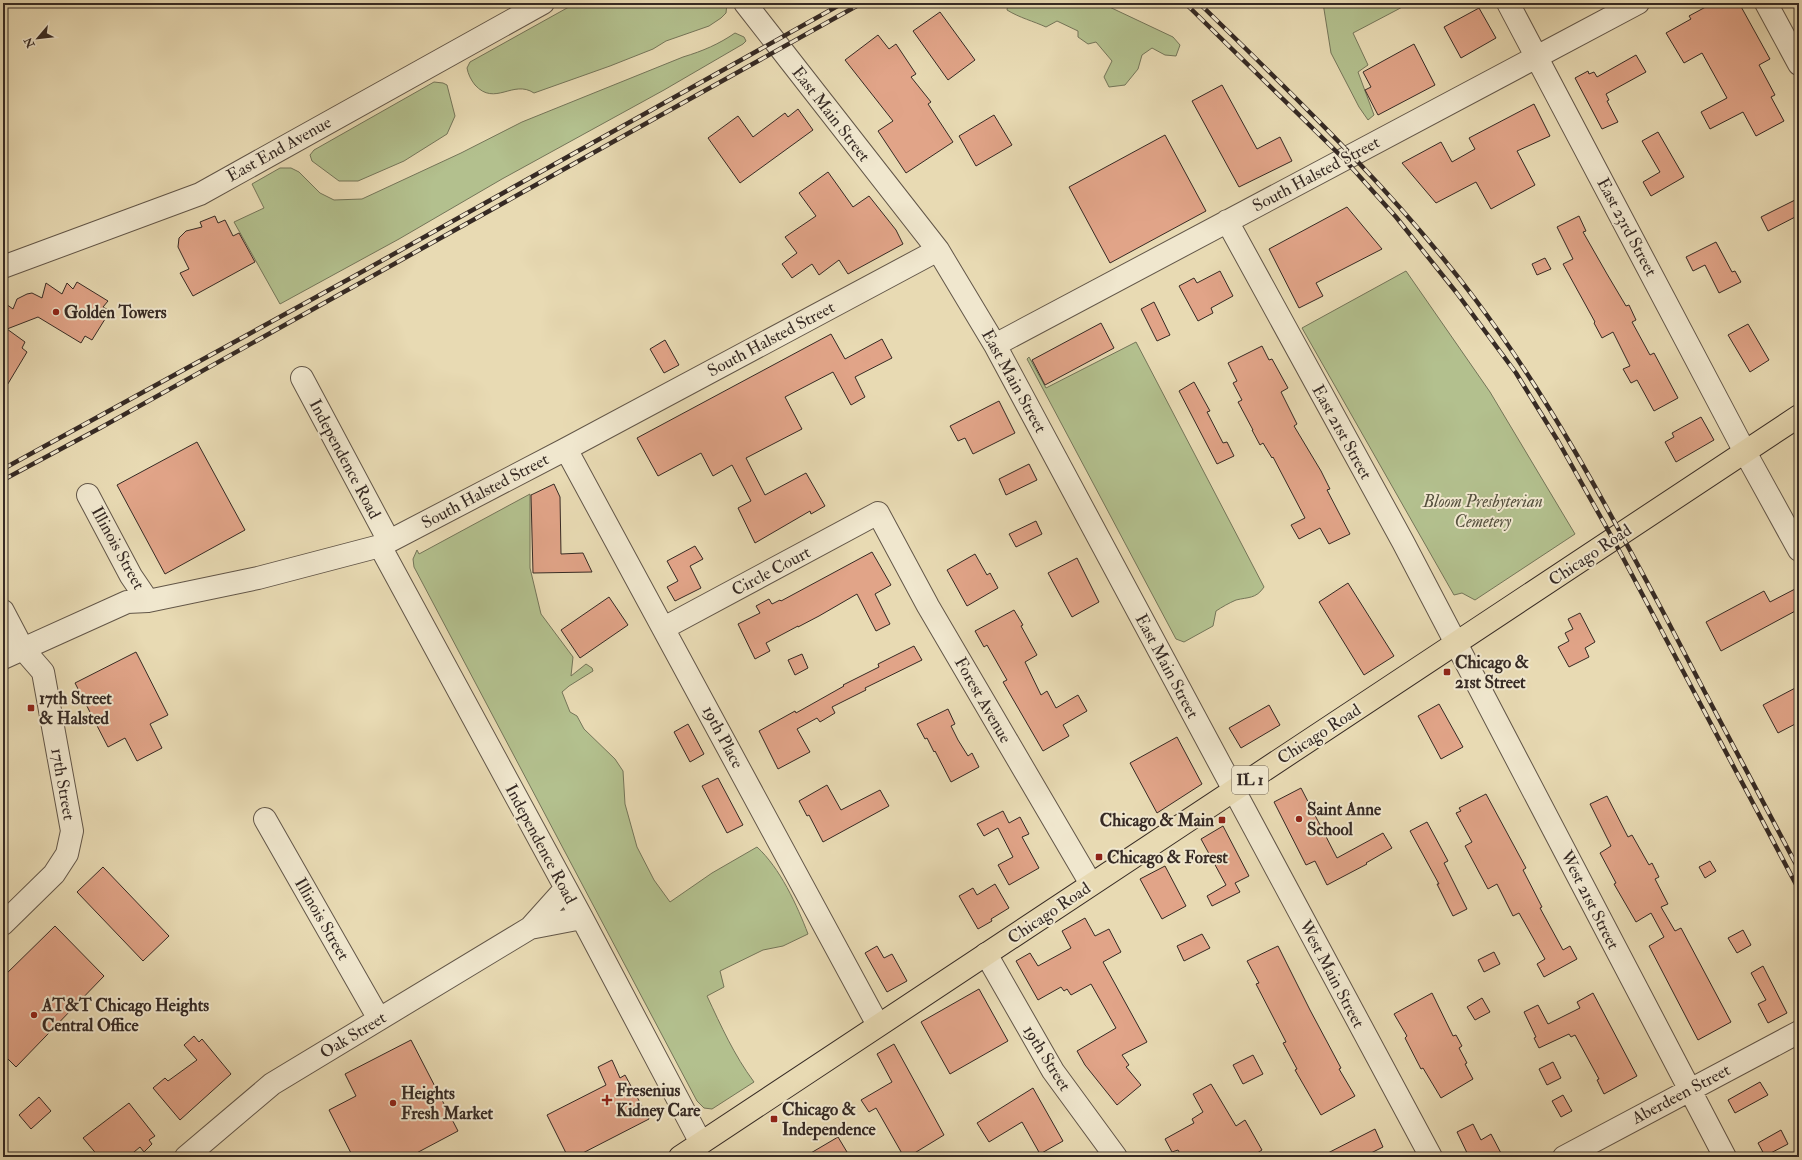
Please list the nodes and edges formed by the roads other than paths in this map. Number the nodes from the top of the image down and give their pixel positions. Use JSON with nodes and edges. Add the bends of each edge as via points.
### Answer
{"nodes":[{"id":1,"x":543,"y":3,"type":"edge"},
{"id":2,"x":745,"y":3,"type":"edge"},
{"id":3,"x":1508,"y":3,"type":"edge"},
{"id":4,"x":1638,"y":3,"type":"edge"},
{"id":5,"x":1766,"y":3,"type":"edge"},
{"id":6,"x":1537,"y":57,"type":"junction"},
{"id":7,"x":1799,"y":64,"type":"edge"},
{"id":8,"x":1227,"y":222,"type":"junction"},
{"id":9,"x":938,"y":250,"type":"junction"},
{"id":10,"x":3,"y":268,"type":"edge"},
{"id":11,"x":995,"y":345,"type":"junction"},
{"id":12,"x":302,"y":378,"type":"dead end"},
{"id":13,"x":1799,"y":416,"type":"edge"},
{"id":14,"x":566,"y":449,"type":"junction"},
{"id":15,"x":1745,"y":452,"type":"junction"},
{"id":16,"x":88,"y":495,"type":"dead end"},
{"id":17,"x":878,"y":513,"type":"joint"},
{"id":18,"x":385,"y":543,"type":"junction"},
{"id":19,"x":1799,"y":550,"type":"edge"},
{"id":20,"x":148,"y":601,"type":"junction"},
{"id":21,"x":3,"y":611,"type":"edge"},
{"id":22,"x":664,"y":628,"type":"junction"},
{"id":23,"x":1457,"y":643,"type":"junction"},
{"id":24,"x":24,"y":649,"type":"junction"},
{"id":25,"x":3,"y":658,"type":"edge"},
{"id":26,"x":1233,"y":790,"type":"junction"},
{"id":27,"x":265,"y":819,"type":"dead end"},
{"id":28,"x":1092,"y":884,"type":"junction"},
{"id":29,"x":566,"y":889,"type":"junction"},
{"id":30,"x":582,"y":918,"type":"junction"},
{"id":31,"x":3,"y":924,"type":"edge"},
{"id":32,"x":530,"y":928,"type":"junction"},
{"id":33,"x":986,"y":954,"type":"junction"},
{"id":34,"x":379,"y":1019,"type":"junction"},
{"id":35,"x":878,"y":1025,"type":"junction"},
{"id":36,"x":1799,"y":1032,"type":"edge"},
{"id":37,"x":1689,"y":1090,"type":"junction"},
{"id":38,"x":701,"y":1143,"type":"junction"},
{"id":39,"x":186,"y":1157,"type":"edge"},
{"id":40,"x":680,"y":1157,"type":"edge"},
{"id":41,"x":1116,"y":1157,"type":"edge"},
{"id":42,"x":1431,"y":1157,"type":"edge"},
{"id":43,"x":1564,"y":1157,"type":"edge"},
{"id":44,"x":1725,"y":1157,"type":"edge"}],
"edges":[{"from":1,"to":10,"type":"street","name":"East End Avenue","via":[[200,194]]},
{"from":2,"to":9,"type":"street","name":"East Main Street"},
{"from":3,"to":6,"type":"street","name":"East 23rd Street"},
{"from":4,"to":6,"type":"street","name":"South Halsted Street"},
{"from":5,"to":7,"type":"street"},
{"from":6,"to":8,"type":"street","name":"South Halsted Street"},
{"from":6,"to":15,"type":"street","name":"East 23rd Street"},
{"from":8,"to":11,"type":"street","name":"South Halsted Street"},
{"from":8,"to":23,"type":"street","name":"East 21st Street"},
{"from":9,"to":11,"type":"street","name":"East Main Street"},
{"from":9,"to":14,"type":"street","name":"South Halsted Street"},
{"from":11,"to":26,"type":"street","name":"East Main Street"},
{"from":12,"to":18,"type":"street","name":"Independence Road"},
{"from":13,"to":15,"type":"main road","name":"Chicago Road","number":"IL 1"},
{"from":14,"to":18,"type":"street","name":"South Halsted Street"},
{"from":14,"to":22,"type":"street","name":"19th Place"},
{"from":15,"to":19,"type":"street","name":"East 23rd Street"},
{"from":15,"to":23,"type":"main road","name":"Chicago Road","number":"IL 1"},
{"from":16,"to":20,"type":"street","name":"Illinois Street","via":[[131,576]]},
{"from":17,"to":22,"type":"street","name":"Circle Court"},
{"from":17,"to":28,"type":"street","name":"Forest Avenue","via":[[928,606]]},
{"from":18,"to":20,"type":"street","name":"South Halsted Street","via":[[258,578]]},
{"from":18,"to":29,"type":"street","name":"Independence Road"},
{"from":20,"to":24,"type":"street","name":"South Halsted Street","via":[[127,602]]},
{"from":21,"to":24,"type":"street","name":"17th Street"},
{"from":22,"to":35,"type":"street","name":"19th Place"},
{"from":23,"to":26,"type":"main road","name":"Chicago Road","number":"IL 1"},
{"from":23,"to":37,"type":"street","name":"West 21st Street"},
{"from":24,"to":25,"type":"street","name":"South Halsted Street"},
{"from":24,"to":31,"type":"street","name":"17th Street","via":[[43,672],[72,831],[67,854],[54,874]]},
{"from":26,"to":28,"type":"main road","name":"Chicago Road","number":"IL 1"},
{"from":26,"to":42,"type":"street","name":"West Main Street"},
{"from":27,"to":34,"type":"street","name":"Illinois Street"},
{"from":28,"to":33,"type":"main road","name":"Chicago Road","number":"IL 1"},
{"from":29,"to":30,"type":"street","name":"Independence Road"},
{"from":29,"to":32,"type":"street","name":"Oak Street"},
{"from":30,"to":32,"type":"street","name":"Oak Street"},
{"from":30,"to":38,"type":"street","name":"Independence Road"},
{"from":32,"to":34,"type":"street","name":"Oak Street"},
{"from":33,"to":35,"type":"main road","name":"Chicago Road","number":"IL 1"},
{"from":33,"to":41,"type":"street","name":"19th Street","via":[[1052,1071]]},
{"from":34,"to":39,"type":"street","name":"Oak Street","via":[[272,1084]]},
{"from":35,"to":38,"type":"main road","name":"Chicago Road","number":"IL 1"},
{"from":36,"to":37,"type":"street","name":"Aberdeen Street"},
{"from":37,"to":43,"type":"street","name":"Aberdeen Street"},
{"from":37,"to":44,"type":"street","name":"West 21st Street"},
{"from":38,"to":40,"type":"main road","name":"Chicago Road","number":"IL 1"}]}
